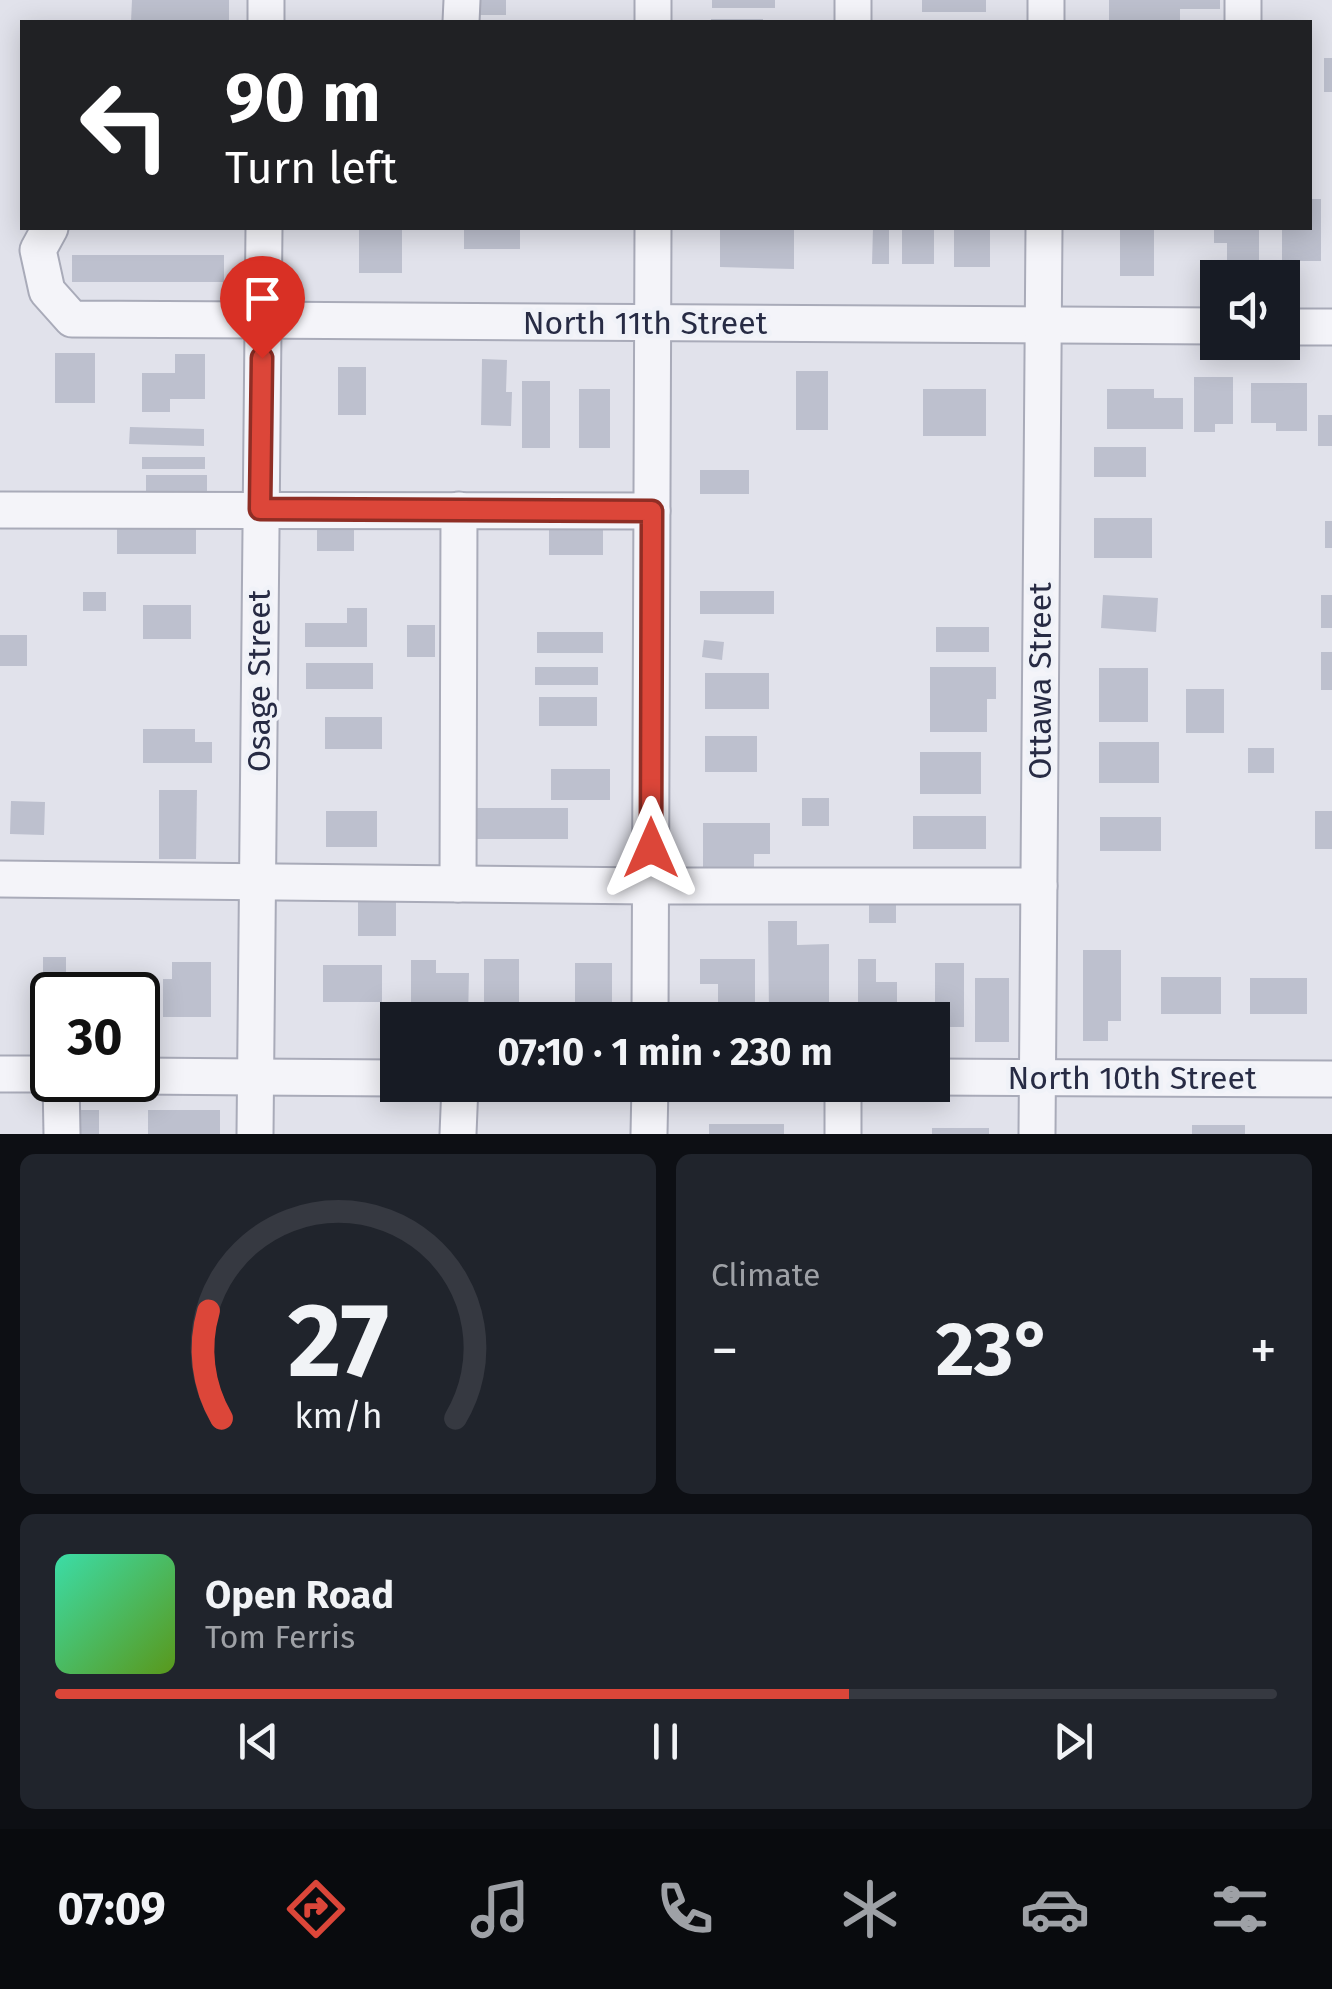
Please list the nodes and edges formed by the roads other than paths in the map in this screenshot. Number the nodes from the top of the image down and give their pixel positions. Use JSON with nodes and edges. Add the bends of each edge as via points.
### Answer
{"nodes":[{"id":1,"x":49,"y":230,"type":"edge"},
{"id":2,"x":264,"y":230,"type":"edge"},
{"id":3,"x":653,"y":230,"type":"edge"},
{"id":4,"x":1044,"y":230,"type":"edge"},
{"id":5,"x":262,"y":320,"type":"junction"},
{"id":6,"x":653,"y":323,"type":"junction"},
{"id":7,"x":1043,"y":324,"type":"junction"},
{"id":8,"x":1200,"y":326,"type":"edge"},
{"id":9,"x":1300,"y":326,"type":"edge"},
{"id":10,"x":1332,"y":327,"type":"edge"},
{"id":11,"x":260,"y":509,"type":"junction"},
{"id":12,"x":0,"y":510,"type":"edge"},
{"id":13,"x":459,"y":510,"type":"junction"},
{"id":14,"x":652,"y":511,"type":"junction"},
{"id":15,"x":0,"y":879,"type":"edge"},
{"id":16,"x":257,"y":882,"type":"junction"},
{"id":17,"x":458,"y":884,"type":"junction"},
{"id":18,"x":651,"y":886,"type":"junction"},
{"id":19,"x":1039,"y":886,"type":"junction"},
{"id":20,"x":650,"y":1002,"type":"edge"},
{"id":21,"x":0,"y":1074,"type":"edge"},
{"id":22,"x":30,"y":1074,"type":"edge"},
{"id":23,"x":160,"y":1076,"type":"edge"},
{"id":24,"x":1037,"y":1076,"type":"junction"},
{"id":25,"x":950,"y":1077,"type":"edge"},
{"id":26,"x":255,"y":1078,"type":"junction"},
{"id":27,"x":380,"y":1078,"type":"edge"},
{"id":28,"x":1332,"y":1079,"type":"edge"},
{"id":29,"x":61,"y":1102,"type":"edge"},
{"id":30,"x":459,"y":1102,"type":"edge"},
{"id":31,"x":650,"y":1102,"type":"edge"},
{"id":32,"x":843,"y":1102,"type":"edge"},
{"id":33,"x":62,"y":1134,"type":"edge"},
{"id":34,"x":256,"y":1134,"type":"edge"},
{"id":35,"x":458,"y":1134,"type":"edge"},
{"id":36,"x":650,"y":1134,"type":"edge"},
{"id":37,"x":844,"y":1134,"type":"edge"},
{"id":38,"x":1037,"y":1134,"type":"edge"}],
"edges":[{"from":1,"to":5,"type":"street","name":"North 11th Street","via":[[38,250],[47,291],[72,319]]},
{"from":2,"to":5,"type":"street","name":"Osage Street"},
{"from":3,"to":6,"type":"street"},
{"from":4,"to":7,"type":"street","name":"Ottawa Street"},
{"from":5,"to":6,"type":"street","name":"North 11th Street"},
{"from":5,"to":11,"type":"street","name":"Osage Street"},
{"from":6,"to":7,"type":"street","name":"North 11th Street"},
{"from":6,"to":14,"type":"street"},
{"from":7,"to":8,"type":"street","name":"North 11th Street"},
{"from":7,"to":19,"type":"street","name":"Ottawa Street"},
{"from":9,"to":10,"type":"street"},
{"from":11,"to":12,"type":"street"},
{"from":11,"to":13,"type":"street"},
{"from":11,"to":16,"type":"street","name":"Osage Street"},
{"from":13,"to":14,"type":"street"},
{"from":13,"to":17,"type":"street"},
{"from":14,"to":18,"type":"street"},
{"from":15,"to":16,"type":"street"},
{"from":16,"to":17,"type":"street"},
{"from":16,"to":26,"type":"street","name":"Osage Street"},
{"from":17,"to":18,"type":"street"},
{"from":18,"to":19,"type":"street"},
{"from":18,"to":20,"type":"street"},
{"from":19,"to":24,"type":"street","name":"Ottawa Street"},
{"from":21,"to":22,"type":"street"},
{"from":23,"to":26,"type":"street"},
{"from":24,"to":25,"type":"street","name":"North 10th Street"},
{"from":24,"to":28,"type":"street","name":"North 10th Street"},
{"from":24,"to":38,"type":"street","name":"Ottawa Street"},
{"from":26,"to":27,"type":"street"},
{"from":26,"to":34,"type":"street","name":"Osage Street"},
{"from":29,"to":33,"type":"street"},
{"from":30,"to":35,"type":"street"},
{"from":31,"to":36,"type":"street"},
{"from":32,"to":37,"type":"street"}]}
